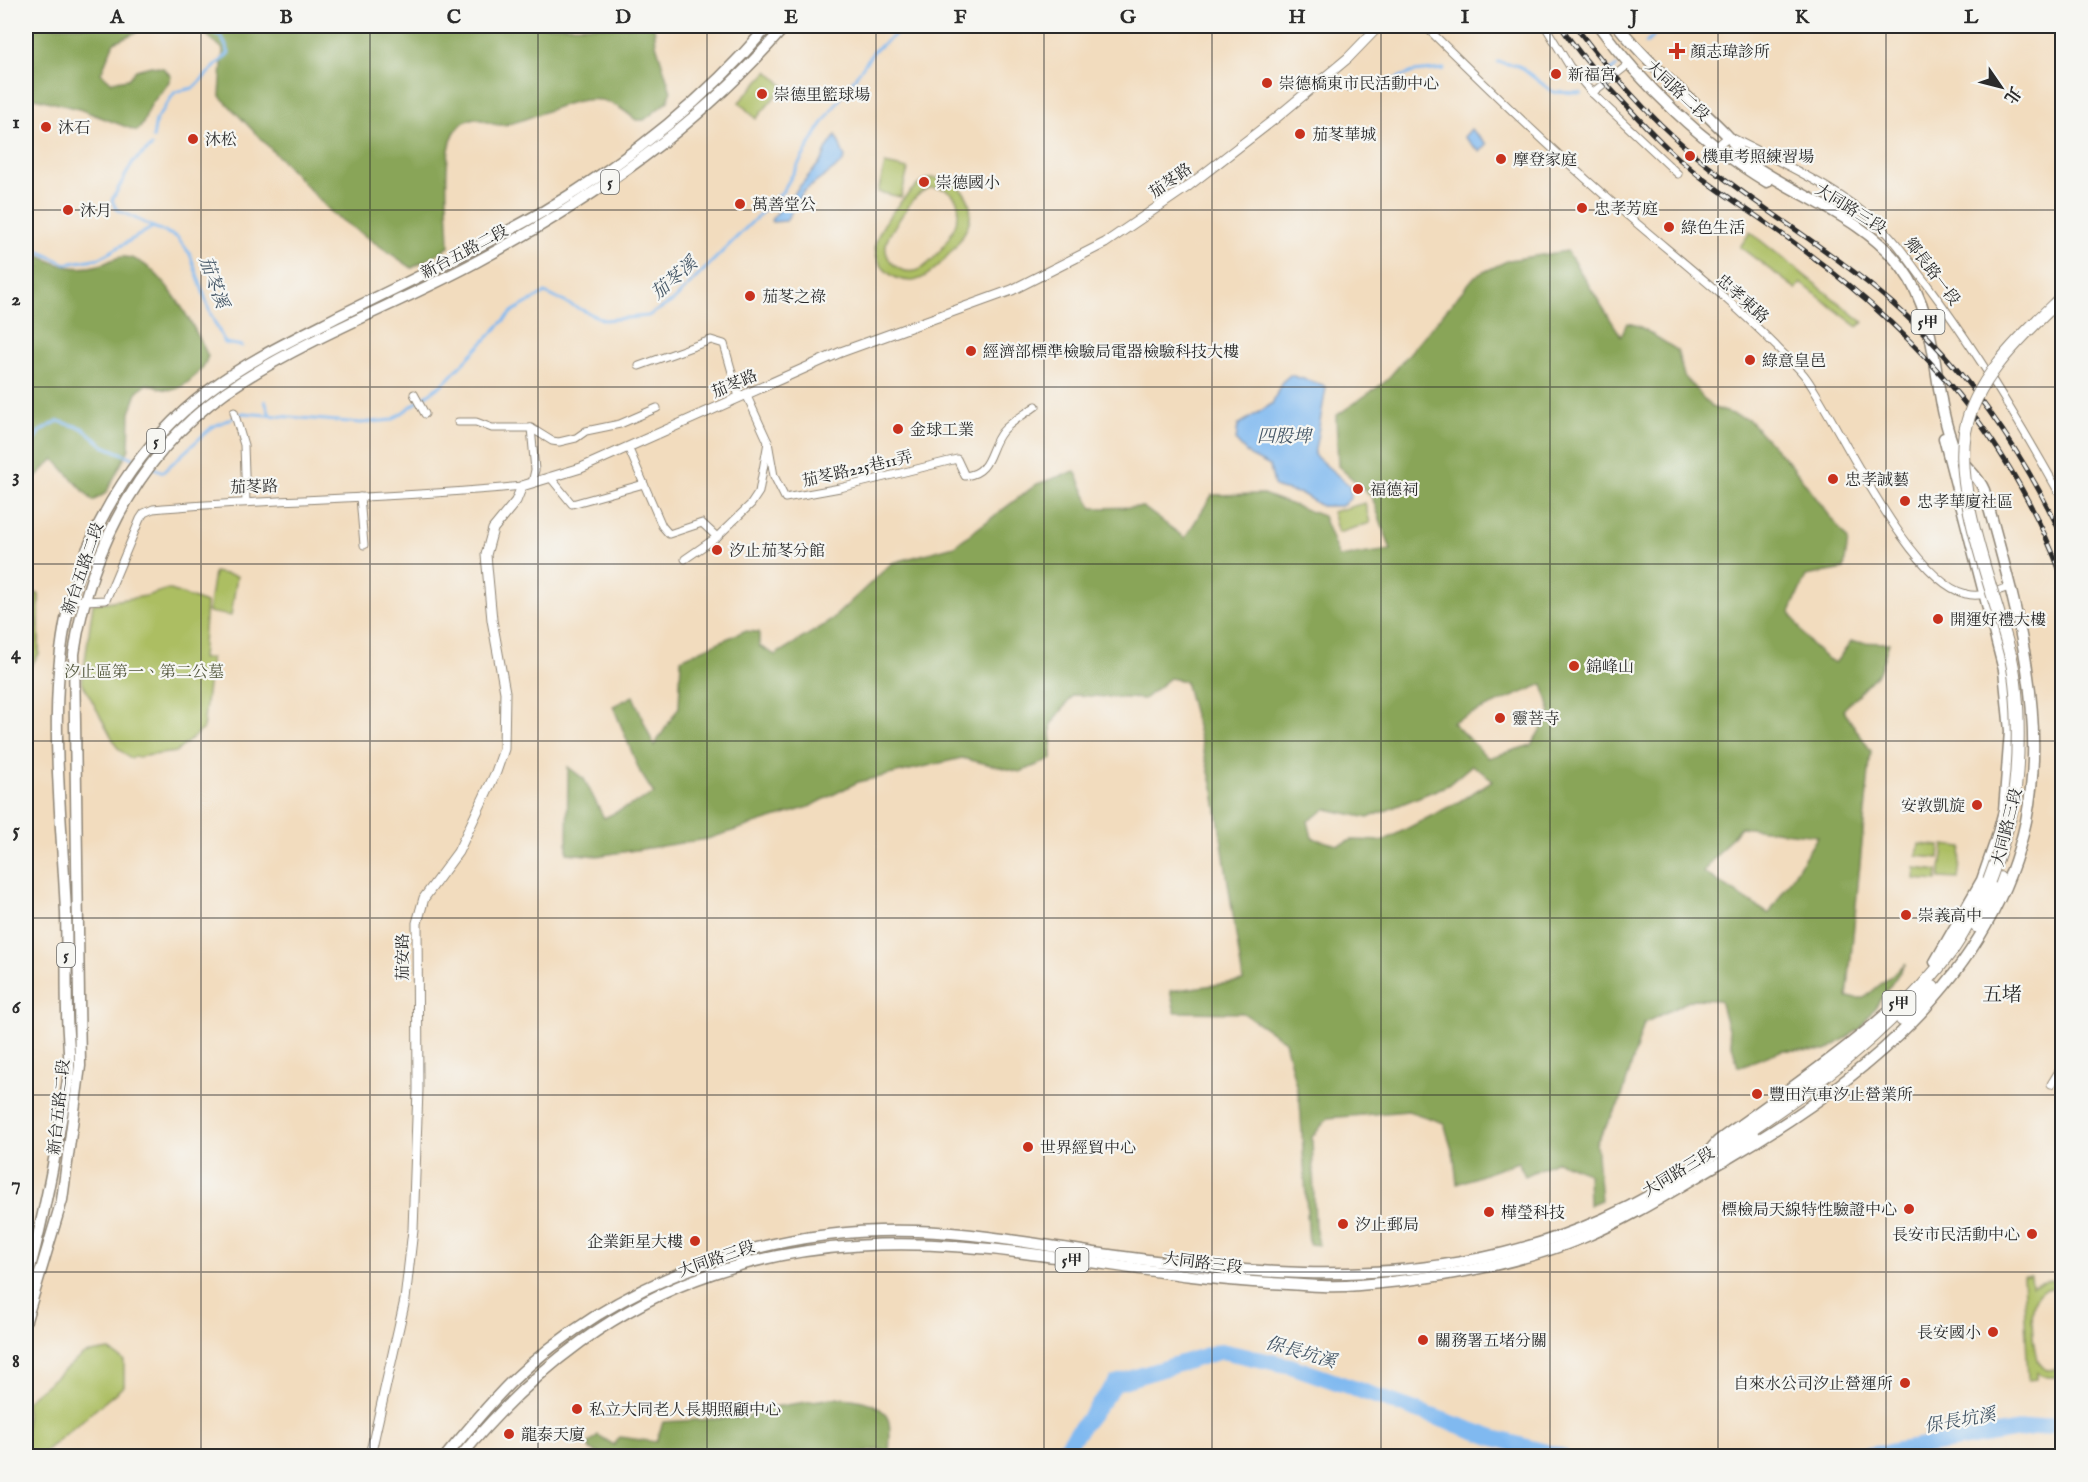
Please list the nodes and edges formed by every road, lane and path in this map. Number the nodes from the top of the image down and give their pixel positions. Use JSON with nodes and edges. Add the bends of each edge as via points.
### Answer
{"nodes":[{"id":1,"x":768,"y":26,"type":"edge"},
{"id":2,"x":785,"y":26,"type":"edge"},
{"id":3,"x":1379,"y":26,"type":"edge"},
{"id":4,"x":1425,"y":26,"type":"edge"},
{"id":5,"x":1545,"y":26,"type":"edge"},
{"id":6,"x":1599,"y":26,"type":"edge"},
{"id":7,"x":1618,"y":26,"type":"edge"},
{"id":8,"x":1629,"y":64,"type":"junction"},
{"id":9,"x":1329,"y":75,"type":"junction"},
{"id":10,"x":1347,"y":87,"type":"dead end"},
{"id":11,"x":1592,"y":93,"type":"junction"},
{"id":12,"x":1729,"y":136,"type":"junction"},
{"id":13,"x":1717,"y":146,"type":"junction"},
{"id":14,"x":1678,"y":174,"type":"dead end"},
{"id":15,"x":2062,"y":297,"type":"edge"},
{"id":16,"x":2062,"y":304,"type":"edge"},
{"id":17,"x":639,"y":366,"type":"dead end"},
{"id":18,"x":414,"y":394,"type":"dead end"},
{"id":19,"x":742,"y":395,"type":"junction"},
{"id":20,"x":1035,"y":406,"type":"dead end"},
{"id":21,"x":657,"y":408,"type":"dead end"},
{"id":22,"x":234,"y":412,"type":"dead end"},
{"id":23,"x":425,"y":414,"type":"dead end"},
{"id":24,"x":458,"y":423,"type":"dead end"},
{"id":25,"x":531,"y":428,"type":"junction"},
{"id":26,"x":768,"y":442,"type":"junction"},
{"id":27,"x":628,"y":447,"type":"junction"},
{"id":28,"x":550,"y":477,"type":"junction"},
{"id":29,"x":644,"y":484,"type":"junction"},
{"id":30,"x":527,"y":485,"type":"junction"},
{"id":31,"x":360,"y":497,"type":"junction"},
{"id":32,"x":2062,"y":498,"type":"edge"},
{"id":33,"x":246,"y":502,"type":"junction"},
{"id":34,"x":717,"y":537,"type":"junction"},
{"id":35,"x":364,"y":545,"type":"dead end"},
{"id":36,"x":685,"y":559,"type":"dead end"},
{"id":37,"x":2010,"y":587,"type":"junction"},
{"id":38,"x":1985,"y":594,"type":"junction"},
{"id":39,"x":70,"y":598,"type":"junction"},
{"id":40,"x":83,"y":601,"type":"junction"},
{"id":41,"x":1994,"y":880,"type":"junction"},
{"id":42,"x":2062,"y":1066,"type":"edge"},
{"id":43,"x":2051,"y":1084,"type":"dead end"},
{"id":44,"x":1724,"y":1160,"type":"junction"},
{"id":45,"x":1698,"y":1164,"type":"junction"},
{"id":46,"x":26,"y":1282,"type":"edge"},
{"id":47,"x":26,"y":1320,"type":"edge"},
{"id":48,"x":370,"y":1456,"type":"edge"},
{"id":49,"x":446,"y":1456,"type":"edge"},
{"id":50,"x":460,"y":1456,"type":"edge"}],
"edges":[{"from":1,"to":39,"type":"main road","name":"新台五路二段","number":"5","via":[[730,69],[649,139],[547,209],[456,259],[279,346],[237,370],[188,407],[125,482],[91,541]]},
{"from":2,"to":40,"type":"main road","name":"新台五路二段","number":"5","via":[[687,124],[567,210],[475,263],[259,371],[205,408],[174,437],[132,491],[106,536]]},
{"from":3,"to":9,"type":"street","name":"茄苳路"},
{"from":4,"to":38,"type":"street","name":"忠孝東路","via":[[1557,155],[1768,338],[1806,377],[1916,556],[1949,586],[1966,594]]},
{"from":5,"to":11,"type":"street","via":[[1570,67]]},
{"from":6,"to":8,"type":"main road","name":"大同路二段","number":"5甲"},
{"from":7,"to":12,"type":"main road","name":"大同路二段","number":"5甲","via":[[1644,58]]},
{"from":8,"to":11,"type":"street"},
{"from":8,"to":13,"type":"main road","name":"大同路二段","number":"5甲"},
{"from":9,"to":10,"type":"street"},
{"from":9,"to":19,"type":"street","name":"茄苳路","via":[[1187,187],[1105,243],[1012,290],[841,352]]},
{"from":11,"to":14,"type":"street"},
{"from":12,"to":13,"type":"street"},
{"from":12,"to":32,"type":"street","name":"鄉長路一段","via":[[1827,188],[1885,231],[1970,344],[2030,438]]},
{"from":12,"to":37,"type":"main road","name":"大同路三段","number":"5甲","via":[[1747,160],[1879,241],[1903,269],[1928,319],[1955,452],[1980,480]]},
{"from":13,"to":38,"type":"main road","name":"大同路三段","number":"5甲","via":[[1741,166],[1872,244],[1896,271],[1916,303],[1936,404]]},
{"from":15,"to":41,"type":"highway","bridge":true,"via":[[2000,362],[1966,430],[1963,460],[1967,496],[2011,660],[2017,714],[2012,810]]},
{"from":16,"to":41,"type":"highway","bridge":true,"via":[[2000,374],[1972,430],[1972,495],[2021,684],[2020,798]]},
{"from":17,"to":19,"type":"street","via":[[711,340],[724,344]]},
{"from":18,"to":23,"type":"street"},
{"from":19,"to":26,"type":"street"},
{"from":19,"to":27,"type":"street","name":"茄苳路"},
{"from":20,"to":26,"type":"street","name":"茄苳路225巷11弄","via":[[1002,432],[984,469],[974,475],[965,476],[957,459],[785,498],[774,476]]},
{"from":21,"to":25,"type":"street","via":[[559,442]]},
{"from":22,"to":33,"type":"street","via":[[244,445]]},
{"from":24,"to":25,"type":"street","via":[[476,422],[492,429]]},
{"from":25,"to":30,"type":"street","via":[[535,470]]},
{"from":26,"to":34,"type":"street","via":[[759,492]]},
{"from":27,"to":28,"type":"street","name":"茄苳路","via":[[561,476]]},
{"from":27,"to":29,"type":"street"},
{"from":28,"to":29,"type":"street","via":[[572,504]]},
{"from":28,"to":30,"type":"street","name":"茄苳路"},
{"from":29,"to":34,"type":"street","via":[[669,534],[702,523]]},
{"from":30,"to":31,"type":"street","name":"茄苳路","via":[[448,494]]},
{"from":30,"to":48,"type":"street","name":"茄安路","via":[[493,529],[486,555],[505,692],[504,748],[458,852],[424,898],[417,923],[418,1089],[413,1230],[405,1300]]},
{"from":31,"to":33,"type":"street","name":"茄苳路"},
{"from":31,"to":35,"type":"street"},
{"from":33,"to":40,"type":"street","name":"茄苳路","via":[[144,513],[106,600]]},
{"from":34,"to":36,"type":"street"},
{"from":37,"to":38,"type":"street","name":"忠孝東路"},
{"from":37,"to":44,"type":"main road","name":"大同路三段","number":"5甲","via":[[2030,674],[2032,775],[2018,854],[1995,911],[1952,979],[1905,1030],[1851,1076],[1765,1138]]},
{"from":38,"to":45,"type":"main road","name":"大同路三段","number":"5甲","via":[[2004,670],[2010,731],[2004,811],[1977,891],[1940,956],[1906,997],[1859,1040],[1718,1142]]},
{"from":39,"to":40,"type":"street","name":"茄苳路"},
{"from":39,"to":46,"type":"main road","name":"新台五路二段","number":"5","via":[[58,678],[69,1070],[48,1195]]},
{"from":40,"to":47,"type":"main road","name":"新台五路二段","number":"5","via":[[72,679],[80,1066],[62,1200]]},
{"from":41,"to":44,"type":"highway","via":[[1969,938],[1918,1004],[1860,1057]]},
{"from":41,"to":45,"type":"highway","via":[[1954,948],[1900,1011],[1866,1043]]},
{"from":42,"to":43,"type":"street"},
{"from":44,"to":50,"type":"main road","name":"大同路三段","number":"5甲","via":[[1644,1209],[1580,1238],[1510,1262],[1351,1286],[1235,1281],[1017,1252],[907,1245],[814,1248],[761,1258],[666,1292],[583,1339],[518,1392]]},
{"from":45,"to":49,"type":"main road","name":"大同路三段","number":"5甲","via":[[1635,1203],[1576,1230],[1507,1252],[1389,1272],[1294,1275],[1236,1271],[918,1231],[809,1236],[754,1247],[653,1285],[563,1339],[496,1397]]}]}
